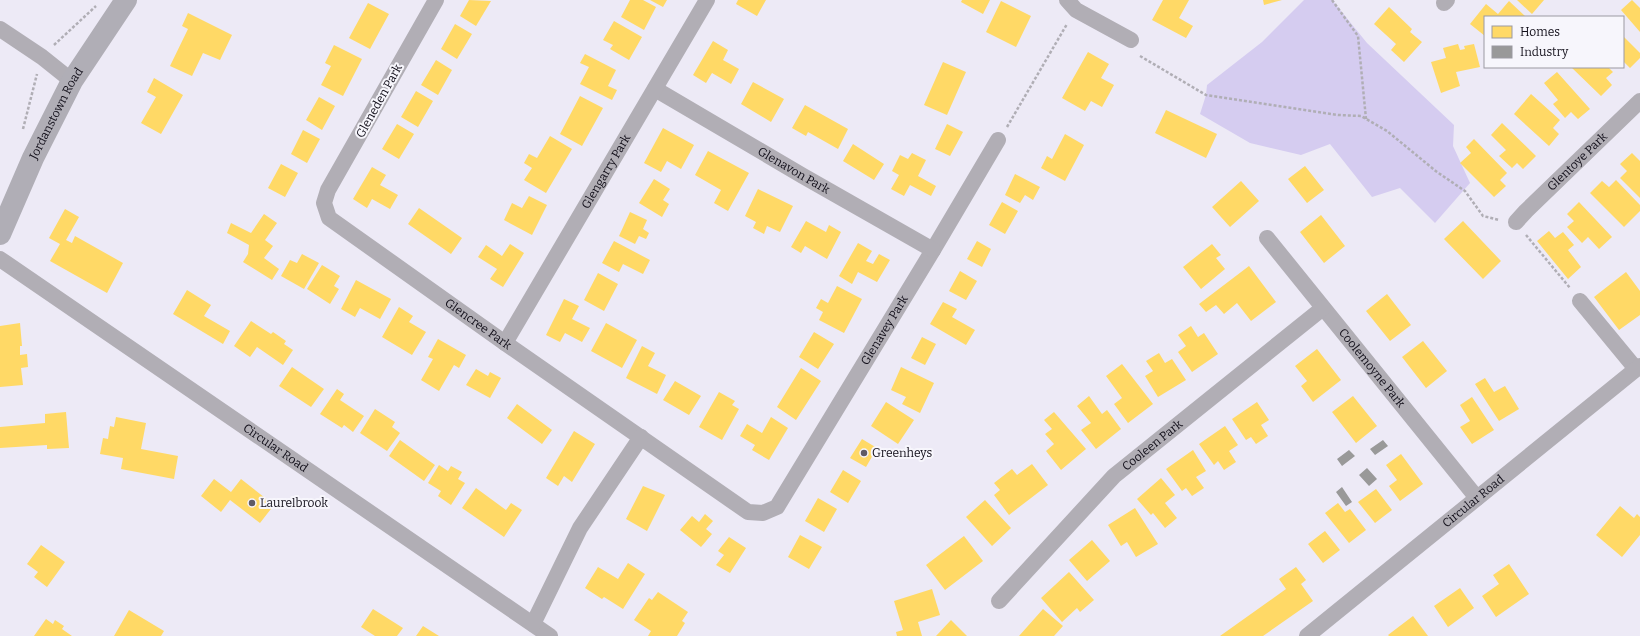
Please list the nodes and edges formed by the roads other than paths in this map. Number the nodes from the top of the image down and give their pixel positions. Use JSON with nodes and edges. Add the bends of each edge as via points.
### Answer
{"nodes":[{"id":1,"x":126,"y":0,"type":"edge"},
{"id":2,"x":436,"y":0,"type":"edge"},
{"id":3,"x":707,"y":0,"type":"edge"},
{"id":4,"x":1071,"y":5,"type":"edge"},
{"id":5,"x":0,"y":29,"type":"edge"},
{"id":6,"x":1131,"y":40,"type":"road end"},
{"id":7,"x":72,"y":81,"type":"junction"},
{"id":8,"x":655,"y":89,"type":"junction"},
{"id":9,"x":1640,"y":101,"type":"edge"},
{"id":10,"x":998,"y":140,"type":"road end"},
{"id":11,"x":324,"y":203,"type":"joint"},
{"id":12,"x":1516,"y":222,"type":"road end"},
{"id":13,"x":0,"y":234,"type":"edge"},
{"id":14,"x":1267,"y":238,"type":"dead end"},
{"id":15,"x":934,"y":250,"type":"junction"},
{"id":16,"x":0,"y":259,"type":"edge"},
{"id":17,"x":1580,"y":301,"type":"road end"},
{"id":18,"x":1323,"y":308,"type":"junction"},
{"id":19,"x":505,"y":343,"type":"junction"},
{"id":20,"x":1638,"y":368,"type":"edge"},
{"id":21,"x":641,"y":437,"type":"junction"},
{"id":22,"x":1478,"y":498,"type":"junction"},
{"id":23,"x":763,"y":513,"type":"joint"},
{"id":24,"x":999,"y":601,"type":"dead end"},
{"id":25,"x":533,"y":624,"type":"junction"},
{"id":26,"x":550,"y":636,"type":"edge"},
{"id":27,"x":1307,"y":636,"type":"edge"}],
"edges":[{"from":1,"to":7,"type":"street","name":"Jordanstown Road"},
{"from":2,"to":11,"type":"street","name":"Gleneden Park","via":[[328,190]]},
{"from":3,"to":8,"type":"street","name":"Glengarry Park"},
{"from":4,"to":6,"type":"street"},
{"from":5,"to":7,"type":"street"},
{"from":7,"to":13,"type":"street","name":"Jordanstown Road","via":[[33,158]]},
{"from":8,"to":15,"type":"street","name":"Glenavon Park"},
{"from":8,"to":19,"type":"street","name":"Glengarry Park"},
{"from":9,"to":12,"type":"street","name":"Glentoye Park"},
{"from":10,"to":15,"type":"street","name":"Glenavey Park"},
{"from":11,"to":19,"type":"street","name":"Glencree Park","via":[[329,218]]},
{"from":14,"to":18,"type":"street","name":"Coolemoyne Park"},
{"from":15,"to":23,"type":"street","name":"Glenavey Park","via":[[777,507]]},
{"from":16,"to":25,"type":"street","name":"Circular Road"},
{"from":17,"to":20,"type":"street"},
{"from":18,"to":22,"type":"street","name":"Coolemoyne Park"},
{"from":18,"to":24,"type":"street","name":"Cooleen Park","via":[[1114,476]]},
{"from":19,"to":21,"type":"street","name":"Glencree Park"},
{"from":20,"to":22,"type":"street","name":"Circular Road"},
{"from":21,"to":23,"type":"street","name":"Glencree Park","via":[[748,512]]},
{"from":21,"to":25,"type":"street","via":[[580,528]]},
{"from":22,"to":27,"type":"street","name":"Circular Road"},
{"from":25,"to":26,"type":"street","name":"Circular Road"}]}
